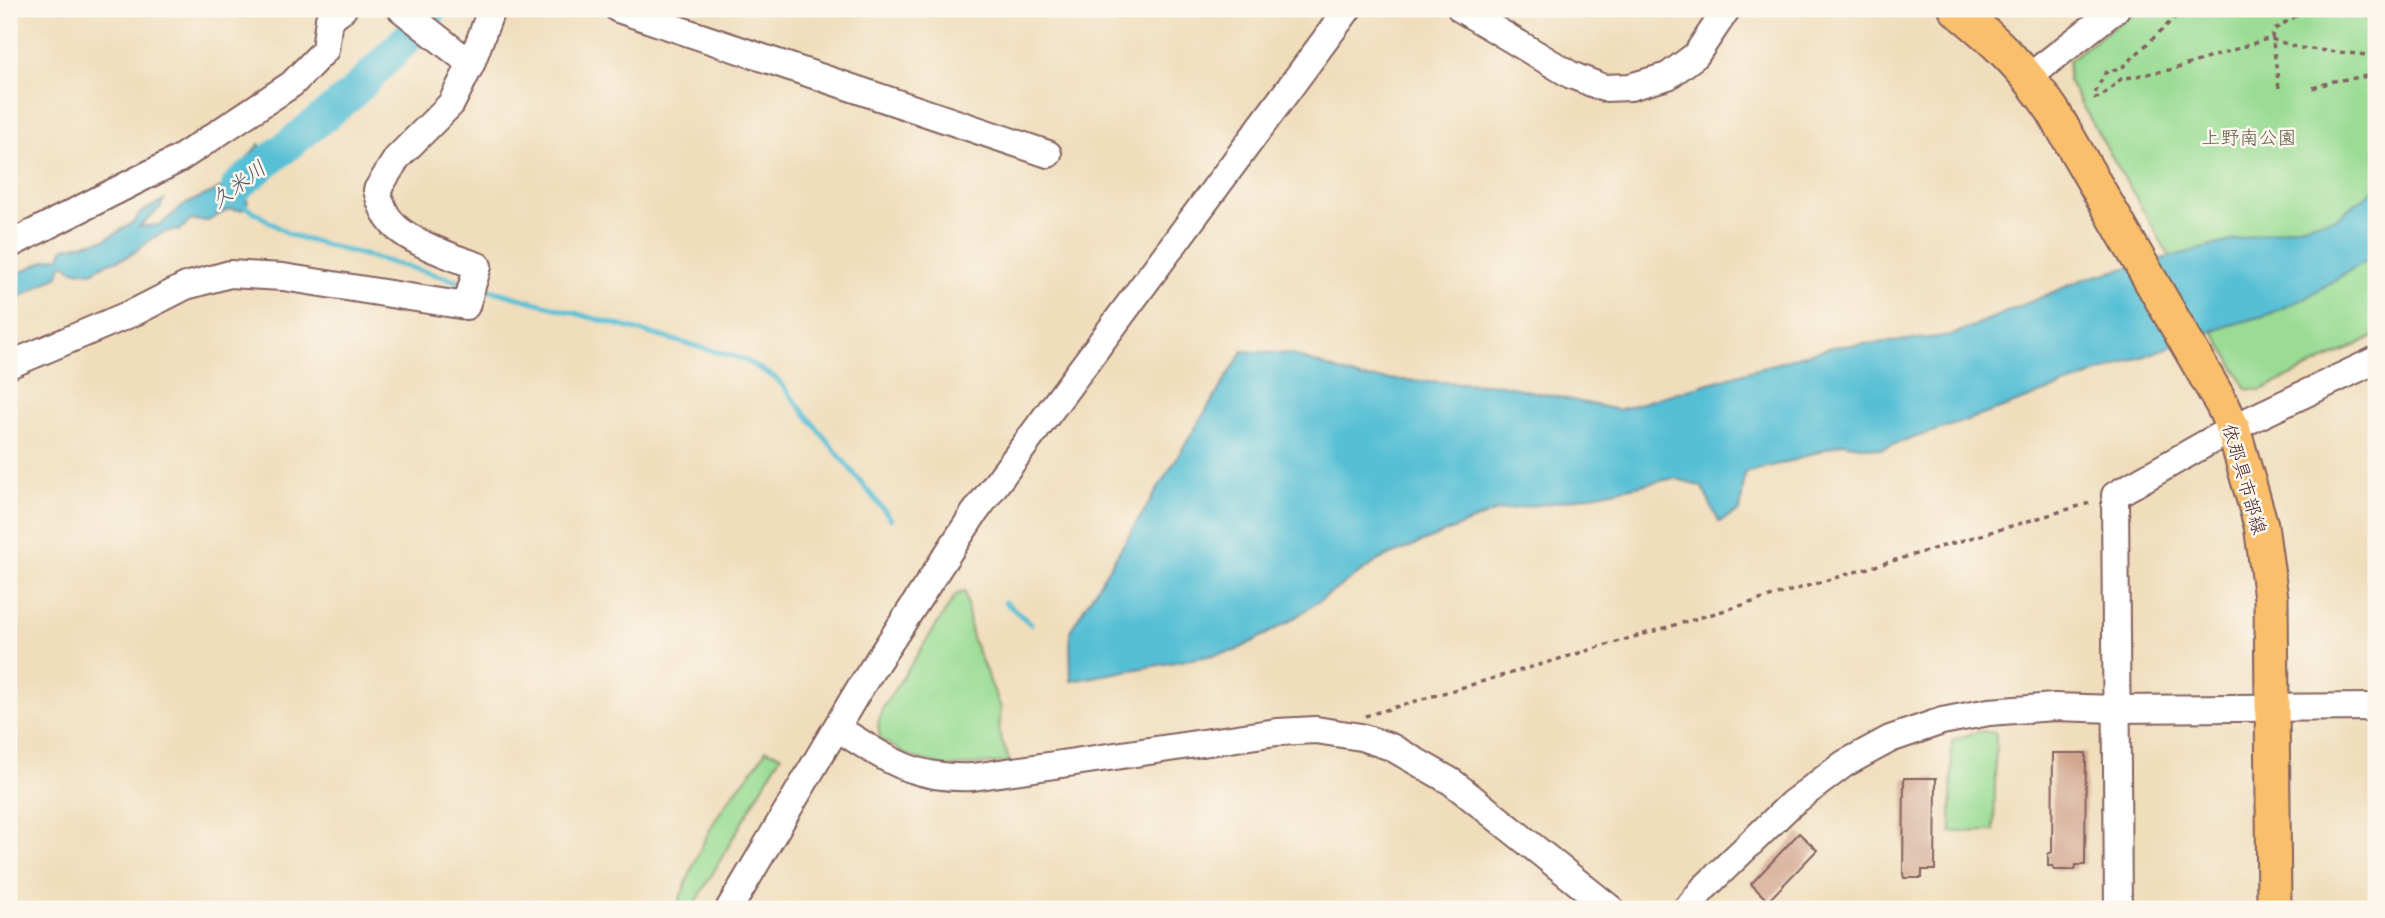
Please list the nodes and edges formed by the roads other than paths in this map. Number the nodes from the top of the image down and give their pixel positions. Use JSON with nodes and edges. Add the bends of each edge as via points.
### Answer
{"nodes":[{"id":1,"x":343,"y":9,"type":"edge"},
{"id":2,"x":401,"y":9,"type":"edge"},
{"id":3,"x":494,"y":9,"type":"edge"},
{"id":4,"x":618,"y":9,"type":"edge"},
{"id":5,"x":1348,"y":9,"type":"edge"},
{"id":6,"x":1461,"y":9,"type":"edge"},
{"id":7,"x":1727,"y":9,"type":"edge"},
{"id":8,"x":1956,"y":9,"type":"edge"},
{"id":9,"x":2116,"y":9,"type":"edge"},
{"id":10,"x":465,"y":59,"type":"junction"},
{"id":11,"x":2029,"y":77,"type":"junction"},
{"id":12,"x":1048,"y":154,"type":"dead end"},
{"id":13,"x":9,"y":245,"type":"edge"},
{"id":14,"x":2376,"y":360,"type":"edge"},
{"id":15,"x":9,"y":365,"type":"edge"},
{"id":16,"x":2228,"y":417,"type":"junction"},
{"id":17,"x":2271,"y":707,"type":"junction"},
{"id":18,"x":2376,"y":707,"type":"edge"},
{"id":19,"x":2116,"y":709,"type":"junction"},
{"id":20,"x":837,"y":728,"type":"junction"},
{"id":21,"x":729,"y":909,"type":"edge"},
{"id":22,"x":1611,"y":909,"type":"edge"},
{"id":23,"x":1687,"y":909,"type":"edge"},
{"id":24,"x":2118,"y":909,"type":"edge"},
{"id":25,"x":2274,"y":909,"type":"edge"}],
"edges":[{"from":1,"to":13,"type":"street","via":[[329,19],[325,50],[292,84],[179,159]]},
{"from":2,"to":10,"type":"street"},
{"from":3,"to":10,"type":"street"},
{"from":4,"to":12,"type":"street"},
{"from":5,"to":20,"type":"street","via":[[973,515]]},
{"from":6,"to":7,"type":"street","via":[[1571,75],[1604,88],[1630,87],[1668,76],[1696,55]]},
{"from":8,"to":11,"type":"main road","name":"依那具市部線"},
{"from":9,"to":11,"type":"street"},
{"from":10,"to":15,"type":"street","via":[[451,103],[397,158],[377,190],[395,227],[443,254],[478,266],[466,306],[283,277],[230,274],[186,286]]},
{"from":11,"to":16,"type":"main road","name":"依那具市部線","via":[[2053,111]]},
{"from":14,"to":16,"type":"street"},
{"from":16,"to":17,"type":"main road","name":"依那具市部線","via":[[2261,526],[2271,598]]},
{"from":16,"to":19,"type":"street","via":[[2115,495]]},
{"from":17,"to":18,"type":"street"},
{"from":17,"to":19,"type":"street"},
{"from":17,"to":25,"type":"main road","name":"依那具市部線"},
{"from":19,"to":23,"type":"street","via":[[1989,712],[1941,721],[1890,739],[1844,764],[1791,804]]},
{"from":19,"to":24,"type":"street"},
{"from":20,"to":21,"type":"street"},
{"from":20,"to":22,"type":"street","via":[[911,771],[946,778],[1278,732],[1316,730],[1361,737],[1391,747],[1452,782]]}]}
